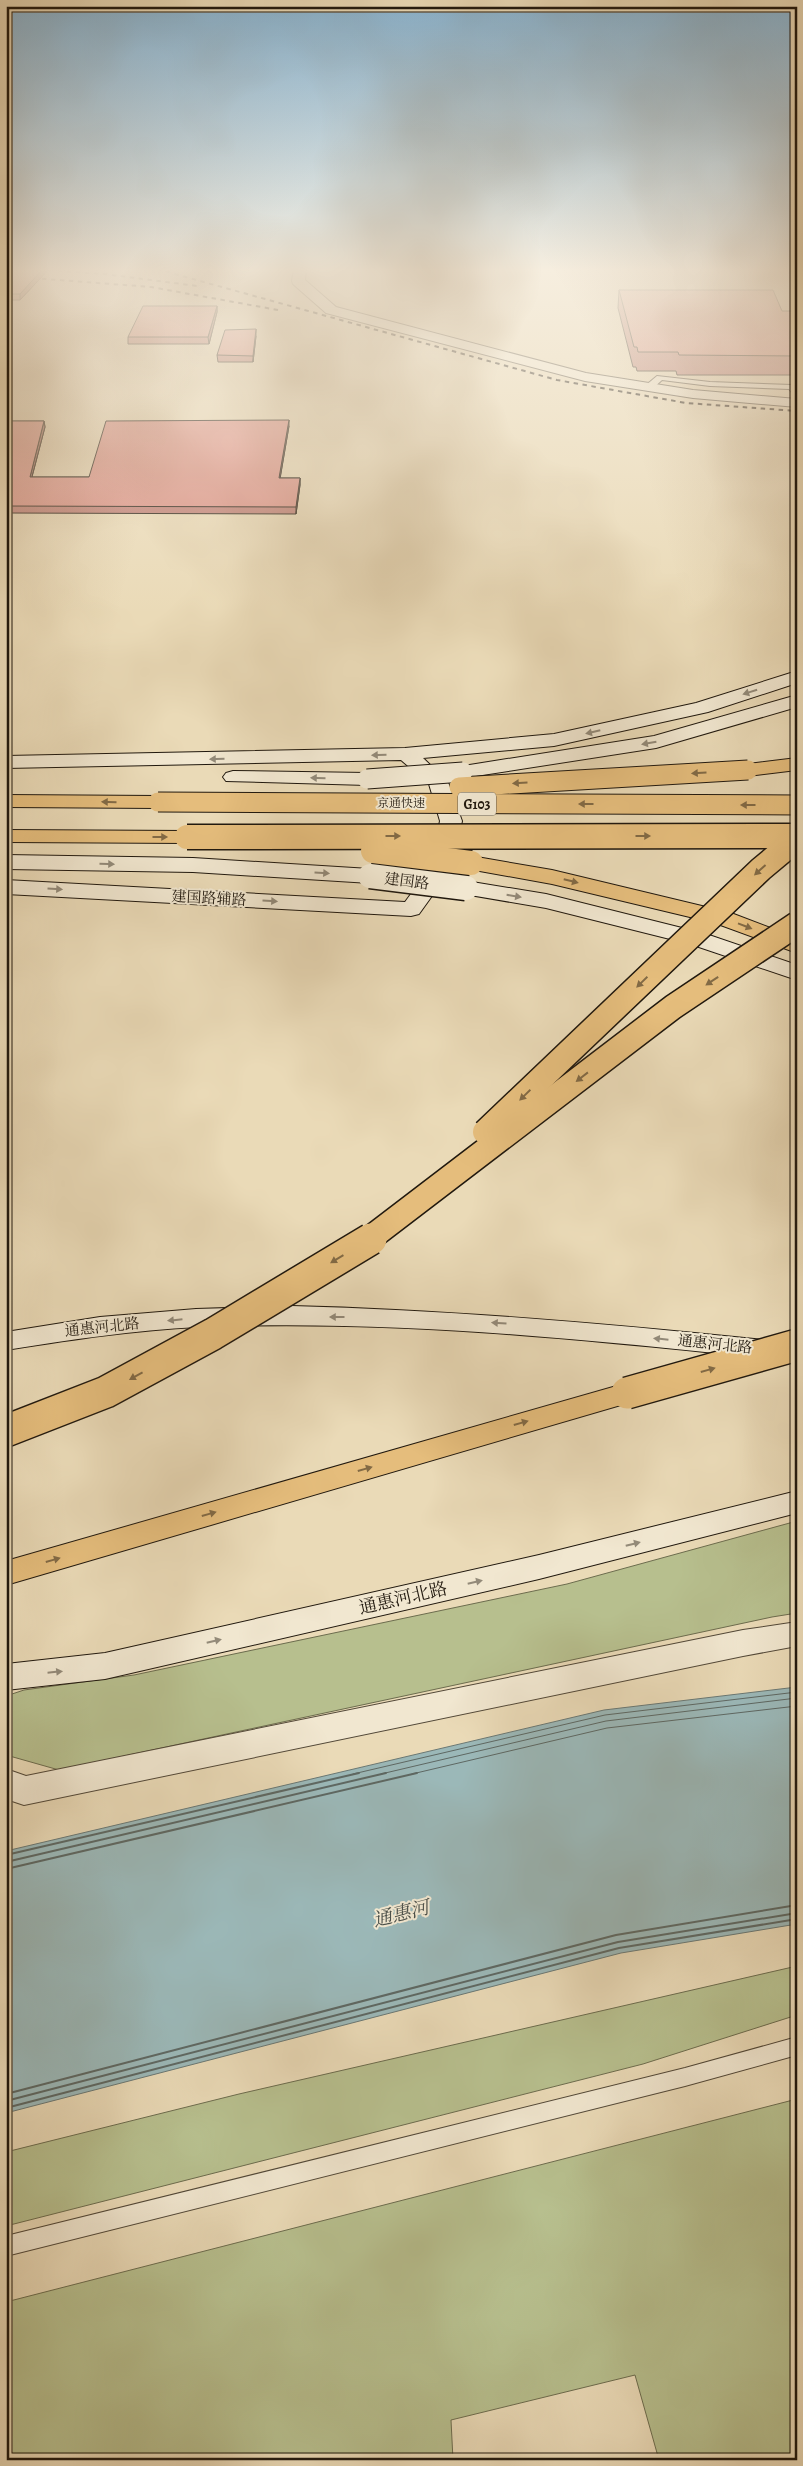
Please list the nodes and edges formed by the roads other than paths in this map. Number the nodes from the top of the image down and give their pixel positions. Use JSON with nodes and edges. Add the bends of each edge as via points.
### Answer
{"nodes":[{"id":1,"x":623,"y":384,"type":"edge"},
{"id":2,"x":653,"y":384,"type":"edge"},
{"id":3,"x":712,"y":384,"type":"edge"},
{"id":4,"x":648,"y":388,"type":"junction"},
{"id":5,"x":797,"y":397,"type":"edge"},
{"id":6,"x":797,"y":403,"type":"edge"},
{"id":7,"x":797,"y":677,"type":"edge"},
{"id":8,"x":797,"y":701,"type":"edge"},
{"id":9,"x":405,"y":754,"type":"junction"},
{"id":10,"x":6,"y":762,"type":"edge"},
{"id":11,"x":797,"y":765,"type":"edge"},
{"id":12,"x":6,"y":774,"type":"edge"},
{"id":13,"x":6,"y":801,"type":"edge"},
{"id":14,"x":158,"y":802,"type":"junction"},
{"id":15,"x":797,"y":805,"type":"edge"},
{"id":16,"x":6,"y":836,"type":"edge"},
{"id":17,"x":187,"y":837,"type":"junction"},
{"id":18,"x":797,"y":837,"type":"edge"},
{"id":19,"x":6,"y":862,"type":"edge"},
{"id":20,"x":6,"y":887,"type":"edge"},
{"id":21,"x":797,"y":924,"type":"edge"},
{"id":22,"x":797,"y":946,"type":"edge"},
{"id":23,"x":797,"y":973,"type":"edge"},
{"id":24,"x":379,"y":1234,"type":"junction"},
{"id":25,"x":6,"y":1341,"type":"edge"},
{"id":26,"x":797,"y":1345,"type":"edge"},
{"id":27,"x":797,"y":1351,"type":"edge"},
{"id":28,"x":6,"y":1431,"type":"edge"},
{"id":29,"x":797,"y":1502,"type":"edge"},
{"id":30,"x":6,"y":1573,"type":"edge"},
{"id":31,"x":797,"y":1634,"type":"edge"},
{"id":32,"x":6,"y":1677,"type":"edge"},
{"id":33,"x":6,"y":1783,"type":"edge"},
{"id":34,"x":797,"y":2046,"type":"edge"},
{"id":35,"x":6,"y":2246,"type":"edge"}],
"edges":[{"from":1,"to":4,"type":"street"},
{"from":2,"to":4,"type":"lane"},
{"from":3,"to":5,"type":"lane","via":[[792,387]]},
{"from":4,"to":6,"type":"street"},
{"from":7,"to":9,"type":"street","one_way":true,"via":[[701,708],[554,740]]},
{"from":8,"to":12,"type":"street","one_way":true,"bridge":true,"via":[[656,742],[463,772],[367,778]]},
{"from":9,"to":10,"type":"street","one_way":true},
{"from":20,"to":9,"type":"street","name":"建国路辅路","one_way":true,"via":[[411,909],[441,868],[451,821],[438,782]]},
{"from":11,"to":14,"type":"highway","one_way":true,"bridge":true},
{"from":14,"to":13,"type":"highway","name":"京通快速","number":"G103","one_way":true},
{"from":15,"to":14,"type":"highway","name":"京通快速","number":"G103","one_way":true,"bridge":true},
{"from":16,"to":17,"type":"highway","number":"G103","one_way":true},
{"from":17,"to":18,"type":"highway","number":"G103","one_way":true,"bridge":true},
{"from":17,"to":22,"type":"highway","one_way":true,"bridge":true,"via":[[376,852],[552,877],[723,918]]},
{"from":18,"to":24,"type":"highway","one_way":true,"bridge":true},
{"from":19,"to":23,"type":"street","name":"建国路","one_way":true,"bridge":true,"via":[[193,865],[370,876],[466,888],[546,901],[679,934]]},
{"from":21,"to":24,"type":"highway","one_way":true,"bridge":true,"via":[[673,1007]]},
{"from":24,"to":28,"type":"highway","one_way":true,"bridge":true,"via":[[213,1334],[106,1392]]},
{"from":27,"to":25,"type":"street","name":"通惠河北路","one_way":true,"via":[[532,1325],[347,1317],[193,1318],[51,1332]]},
{"from":30,"to":26,"type":"highway","one_way":true,"bridge":true},
{"from":32,"to":29,"type":"street","name":"通惠河北路","one_way":true,"via":[[114,1664],[539,1567]]},
{"from":31,"to":33,"type":"street","via":[[24,1791]]},
{"from":34,"to":35,"type":"lane","via":[[685,2077]]}]}
